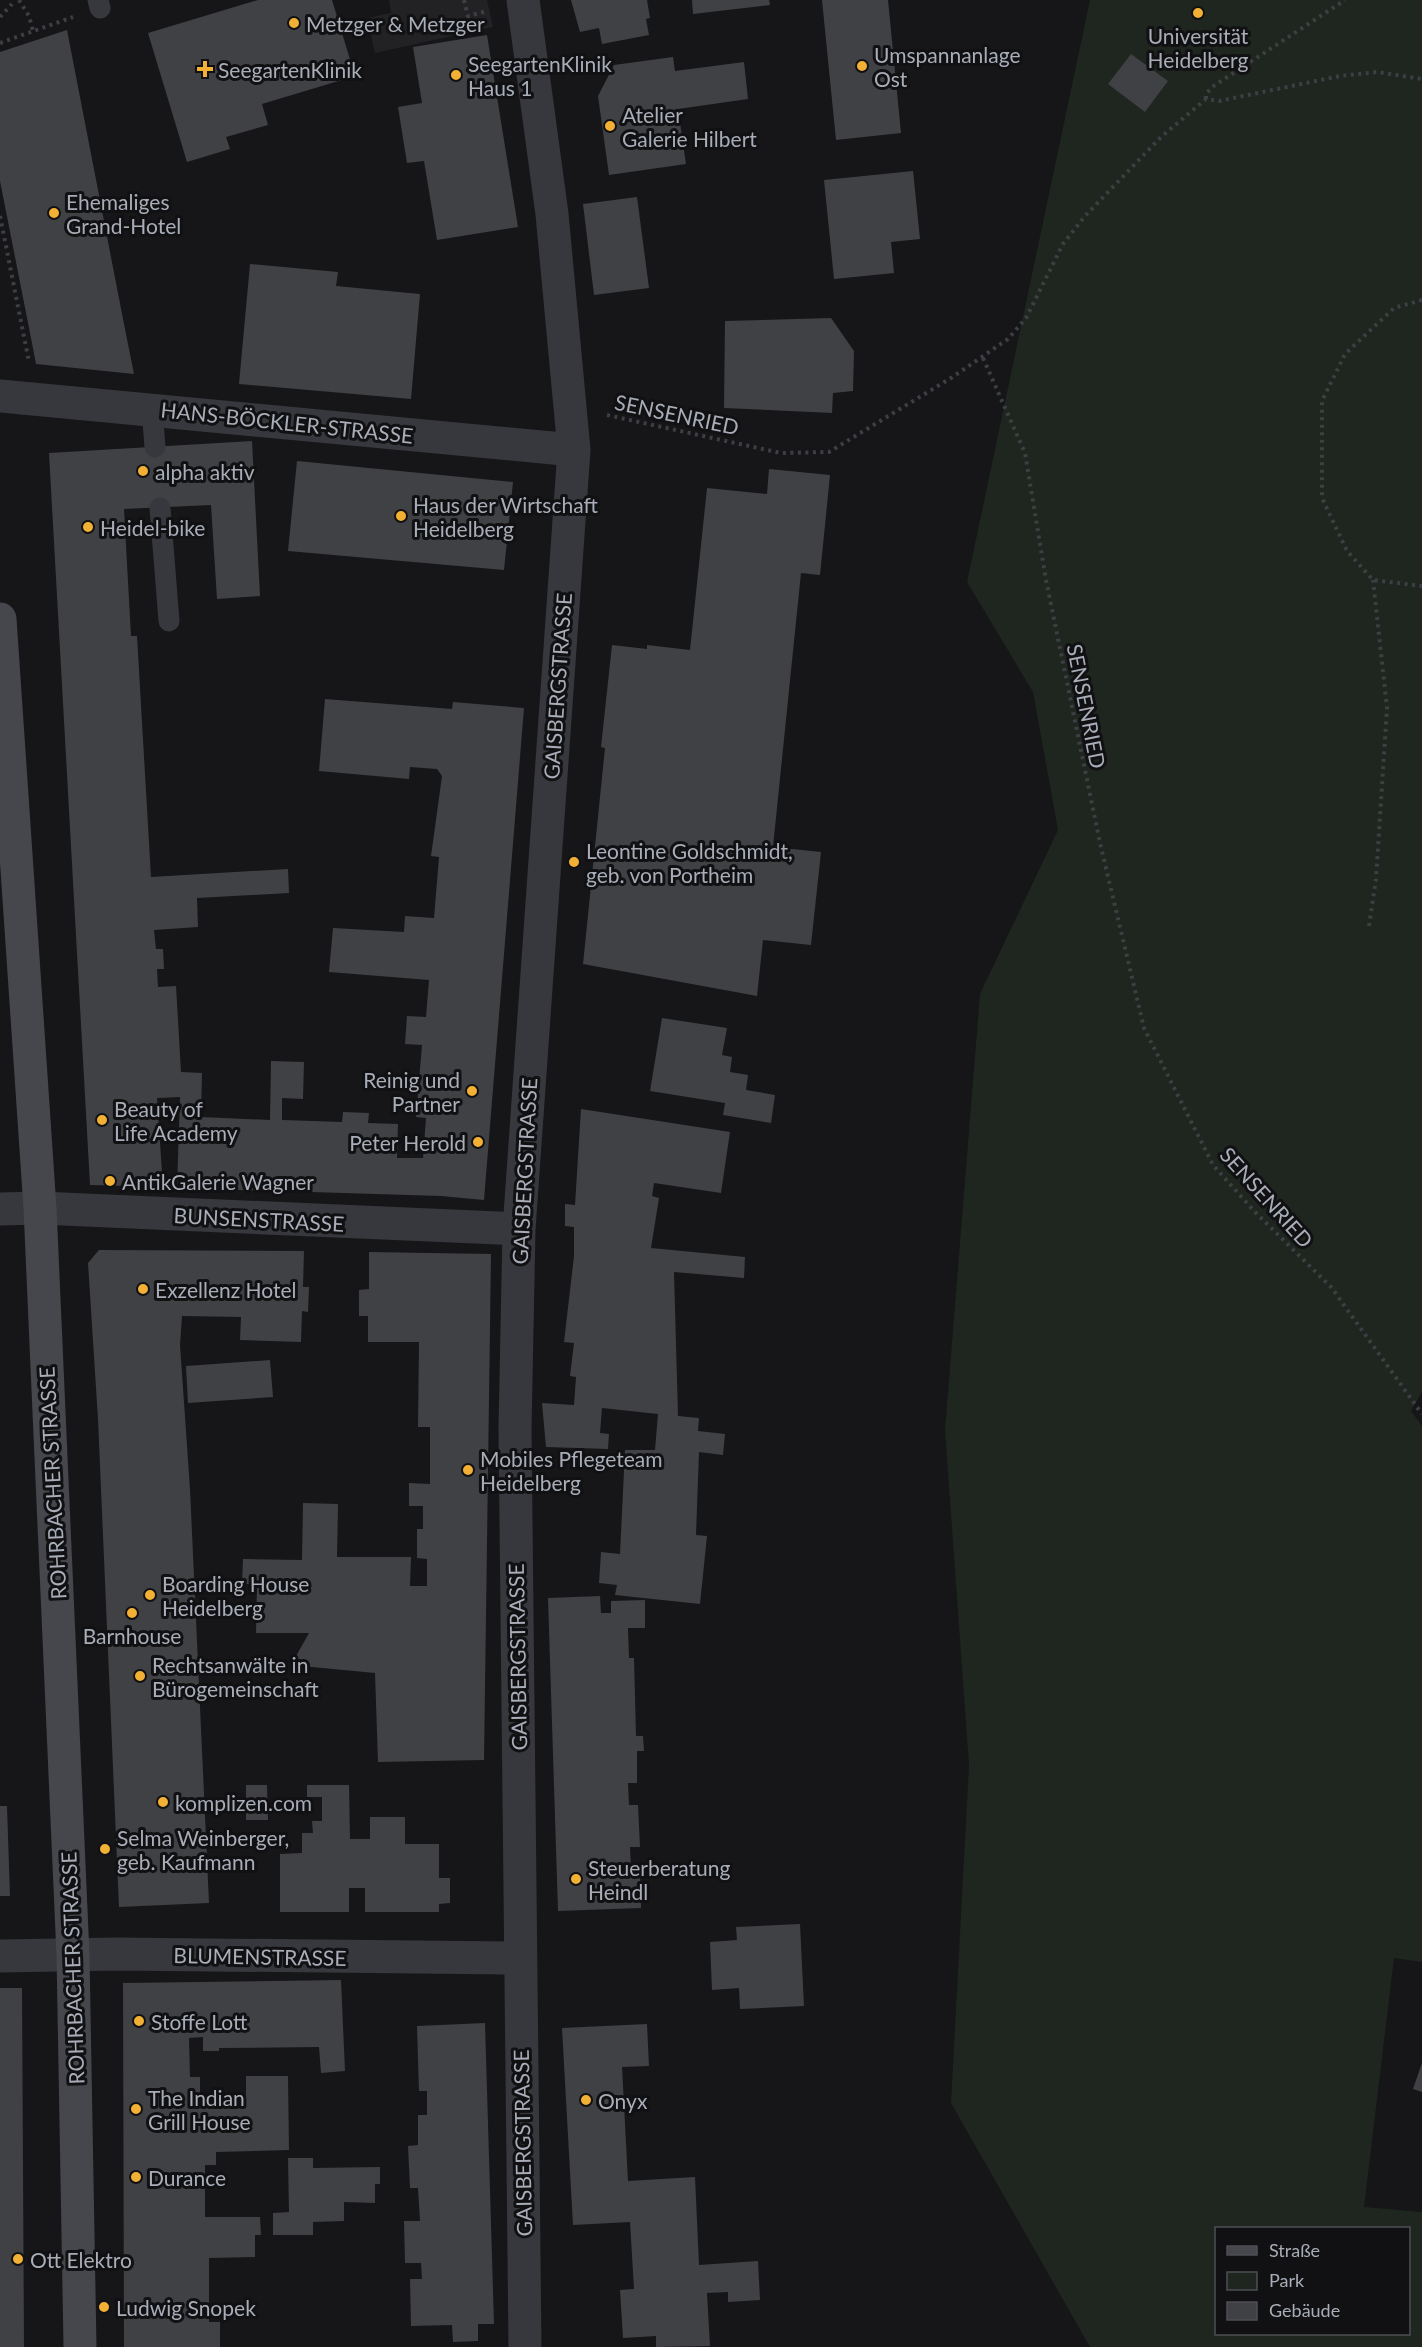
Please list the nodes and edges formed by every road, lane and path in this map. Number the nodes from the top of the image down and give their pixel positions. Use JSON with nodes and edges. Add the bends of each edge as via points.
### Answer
{"nodes":[{"id":1,"x":19,"y":0,"type":"edge"},
{"id":2,"x":464,"y":0,"type":"edge"},
{"id":3,"x":523,"y":0,"type":"edge"},
{"id":4,"x":1345,"y":0,"type":"edge"},
{"id":5,"x":12,"y":4,"type":"dead end"},
{"id":6,"x":99,"y":4,"type":"edge"},
{"id":7,"x":484,"y":12,"type":"dead end"},
{"id":8,"x":0,"y":16,"type":"edge"},
{"id":9,"x":33,"y":31,"type":"junction"},
{"id":10,"x":0,"y":43,"type":"edge"},
{"id":11,"x":1422,"y":79,"type":"edge"},
{"id":12,"x":1206,"y":99,"type":"junction"},
{"id":13,"x":0,"y":216,"type":"edge"},
{"id":14,"x":1422,"y":300,"type":"edge"},
{"id":15,"x":983,"y":358,"type":"junction"},
{"id":16,"x":0,"y":396,"type":"edge"},
{"id":17,"x":36,"y":398,"type":"junction"},
{"id":18,"x":571,"y":406,"type":"junction"},
{"id":19,"x":152,"y":409,"type":"junction"},
{"id":20,"x":155,"y":447,"type":"dead end"},
{"id":21,"x":574,"y":450,"type":"junction"},
{"id":22,"x":160,"y":508,"type":"dead end"},
{"id":23,"x":1373,"y":580,"type":"junction"},
{"id":24,"x":1422,"y":586,"type":"edge"},
{"id":25,"x":0,"y":619,"type":"edge"},
{"id":26,"x":169,"y":621,"type":"dead end"},
{"id":27,"x":1369,"y":926,"type":"dead end"},
{"id":28,"x":40,"y":1208,"type":"junction"},
{"id":29,"x":0,"y":1209,"type":"edge"},
{"id":30,"x":519,"y":1229,"type":"junction"},
{"id":31,"x":1422,"y":1414,"type":"edge"},
{"id":32,"x":73,"y":1955,"type":"junction"},
{"id":33,"x":0,"y":1956,"type":"edge"},
{"id":34,"x":520,"y":1958,"type":"junction"},
{"id":35,"x":80,"y":2347,"type":"edge"},
{"id":36,"x":525,"y":2347,"type":"edge"}],
"edges":[{"from":1,"to":9,"type":"path"},
{"from":2,"to":7,"type":"path","via":[[468,16]]},
{"from":3,"to":18,"type":"street","name":"GAISBERGSTRASSE","via":[[552,214]]},
{"from":4,"to":12,"type":"path","via":[[1212,87]]},
{"from":5,"to":8,"type":"path"},
{"from":6,"to":9,"type":"path"},
{"from":9,"to":10,"type":"path"},
{"from":11,"to":12,"type":"path","via":[[1377,72],[1220,100]]},
{"from":12,"to":15,"type":"path","via":[[1161,137],[1085,216],[1064,244],[1026,318],[1008,339]]},
{"from":13,"to":17,"type":"path"},
{"from":14,"to":23,"type":"path","via":[[1394,308],[1345,354],[1322,401],[1322,498],[1347,550]]},
{"from":15,"to":18,"type":"path","name":"SENSENRIED","via":[[829,452],[782,453]]},
{"from":15,"to":31,"type":"path","name":"SENSENRIED","via":[[1025,453],[1046,580],[1104,862],[1144,1028],[1213,1165],[1330,1287]]},
{"from":16,"to":17,"type":"street","name":"HANS-BÖCKLER-STRASSE"},
{"from":17,"to":19,"type":"street","name":"HANS-BÖCKLER-STRASSE"},
{"from":18,"to":21,"type":"street","name":"GAISBERGSTRASSE"},
{"from":19,"to":20,"type":"lane"},
{"from":19,"to":21,"type":"street","name":"HANS-BÖCKLER-STRASSE"},
{"from":21,"to":30,"type":"street","name":"GAISBERGSTRASSE"},
{"from":22,"to":26,"type":"lane"},
{"from":23,"to":24,"type":"path"},
{"from":23,"to":27,"type":"path","via":[[1387,708],[1376,879]]},
{"from":25,"to":28,"type":"main road","name":"ROHRBACHER STRASSE"},
{"from":28,"to":29,"type":"street","name":"BUNSENSTRASSE"},
{"from":28,"to":30,"type":"street","name":"BUNSENSTRASSE"},
{"from":28,"to":32,"type":"main road","name":"ROHRBACHER STRASSE"},
{"from":30,"to":34,"type":"street","name":"GAISBERGSTRASSE","via":[[515,1429]]},
{"from":32,"to":33,"type":"street","name":"BLUMENSTRASSE"},
{"from":32,"to":34,"type":"street","name":"BLUMENSTRASSE"},
{"from":32,"to":35,"type":"main road","name":"ROHRBACHER STRASSE"},
{"from":34,"to":36,"type":"street","name":"GAISBERGSTRASSE"}]}
